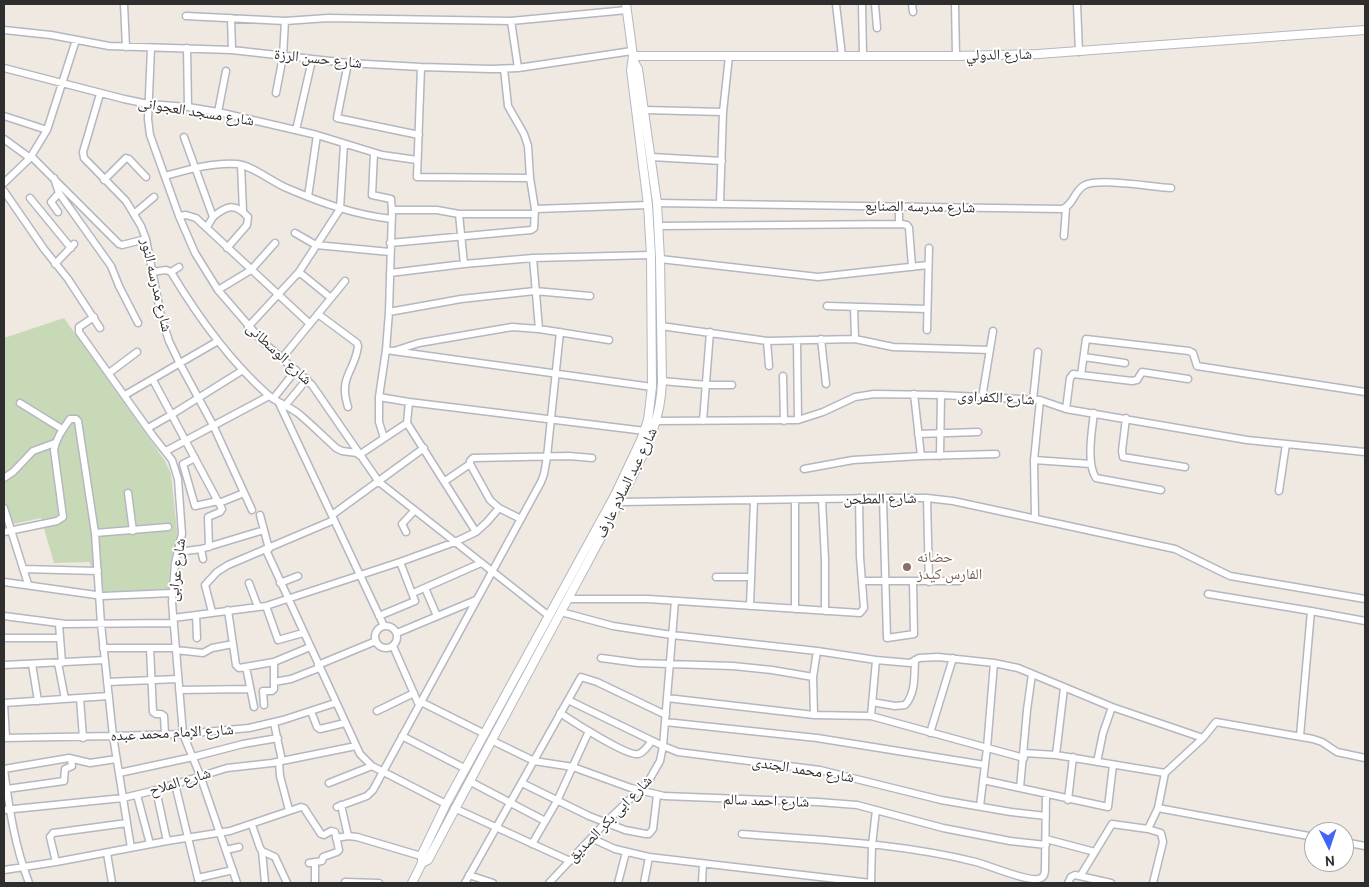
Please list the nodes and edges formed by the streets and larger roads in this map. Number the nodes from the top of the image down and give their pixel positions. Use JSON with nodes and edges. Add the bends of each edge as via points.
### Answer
{"nodes":[{"id":1,"x":124,"y":4,"type":"edge"},
{"id":2,"x":836,"y":4,"type":"edge"},
{"id":3,"x":862,"y":4,"type":"edge"},
{"id":4,"x":875,"y":4,"type":"edge"},
{"id":5,"x":912,"y":4,"type":"edge"},
{"id":6,"x":955,"y":4,"type":"edge"},
{"id":7,"x":1076,"y":4,"type":"edge"},
{"id":8,"x":626,"y":7,"type":"edge"},
{"id":9,"x":913,"y":12,"type":"dead end"},
{"id":10,"x":186,"y":16,"type":"dead end"},
{"id":11,"x":231,"y":18,"type":"junction"},
{"id":12,"x":286,"y":21,"type":"junction"},
{"id":13,"x":510,"y":21,"type":"junction"},
{"id":14,"x":877,"y":28,"type":"dead end"},
{"id":15,"x":4,"y":30,"type":"edge"},
{"id":16,"x":1365,"y":30,"type":"edge"},
{"id":17,"x":76,"y":40,"type":"junction"},
{"id":18,"x":126,"y":47,"type":"junction"},
{"id":19,"x":151,"y":48,"type":"junction"},
{"id":20,"x":187,"y":48,"type":"junction"},
{"id":21,"x":232,"y":50,"type":"junction"},
{"id":22,"x":1079,"y":52,"type":"junction"},
{"id":23,"x":284,"y":56,"type":"junction"},
{"id":24,"x":632,"y":56,"type":"junction"},
{"id":25,"x":729,"y":56,"type":"junction"},
{"id":26,"x":842,"y":56,"type":"junction"},
{"id":27,"x":863,"y":56,"type":"junction"},
{"id":28,"x":956,"y":56,"type":"junction"},
{"id":29,"x":312,"y":60,"type":"junction"},
{"id":30,"x":348,"y":64,"type":"junction"},
{"id":31,"x":421,"y":67,"type":"junction"},
{"id":32,"x":4,"y":68,"type":"edge"},
{"id":33,"x":518,"y":68,"type":"junction"},
{"id":34,"x":504,"y":69,"type":"junction"},
{"id":35,"x":226,"y":71,"type":"dead end"},
{"id":36,"x":62,"y":83,"type":"junction"},
{"id":37,"x":276,"y":93,"type":"dead end"},
{"id":38,"x":100,"y":94,"type":"junction"},
{"id":39,"x":148,"y":104,"type":"junction"},
{"id":40,"x":188,"y":107,"type":"junction"},
{"id":41,"x":645,"y":110,"type":"junction"},
{"id":42,"x":218,"y":112,"type":"junction"},
{"id":43,"x":723,"y":112,"type":"junction"},
{"id":44,"x":4,"y":116,"type":"edge"},
{"id":45,"x":47,"y":130,"type":"junction"},
{"id":46,"x":296,"y":130,"type":"junction"},
{"id":47,"x":317,"y":135,"type":"junction"},
{"id":48,"x":419,"y":135,"type":"junction"},
{"id":49,"x":184,"y":137,"type":"dead end"},
{"id":50,"x":4,"y":139,"type":"edge"},
{"id":51,"x":344,"y":144,"type":"junction"},
{"id":52,"x":374,"y":153,"type":"junction"},
{"id":53,"x":30,"y":157,"type":"junction"},
{"id":54,"x":651,"y":157,"type":"junction"},
{"id":55,"x":417,"y":160,"type":"junction"},
{"id":56,"x":722,"y":161,"type":"junction"},
{"id":57,"x":241,"y":165,"type":"junction"},
{"id":58,"x":195,"y":168,"type":"junction"},
{"id":59,"x":165,"y":176,"type":"junction"},
{"id":60,"x":146,"y":177,"type":"dead end"},
{"id":61,"x":54,"y":178,"type":"junction"},
{"id":62,"x":530,"y":178,"type":"junction"},
{"id":63,"x":104,"y":180,"type":"junction"},
{"id":64,"x":4,"y":183,"type":"edge"},
{"id":65,"x":1171,"y":188,"type":"dead end"},
{"id":66,"x":4,"y":191,"type":"edge"},
{"id":67,"x":59,"y":194,"type":"junction"},
{"id":68,"x":154,"y":197,"type":"dead end"},
{"id":69,"x":308,"y":197,"type":"junction"},
{"id":70,"x":30,"y":198,"type":"dead end"},
{"id":71,"x":720,"y":203,"type":"junction"},
{"id":72,"x":652,"y":204,"type":"junction"},
{"id":73,"x":899,"y":207,"type":"junction"},
{"id":74,"x":1066,"y":208,"type":"junction"},
{"id":75,"x":340,"y":209,"type":"junction"},
{"id":76,"x":392,"y":210,"type":"junction"},
{"id":77,"x":243,"y":211,"type":"junction"},
{"id":78,"x":534,"y":211,"type":"junction"},
{"id":79,"x":58,"y":212,"type":"dead end"},
{"id":80,"x":135,"y":213,"type":"junction"},
{"id":81,"x":458,"y":214,"type":"junction"},
{"id":82,"x":179,"y":216,"type":"junction"},
{"id":83,"x":213,"y":216,"type":"junction"},
{"id":84,"x":392,"y":219,"type":"junction"},
{"id":85,"x":899,"y":224,"type":"junction"},
{"id":86,"x":658,"y":226,"type":"junction"},
{"id":87,"x":207,"y":228,"type":"junction"},
{"id":88,"x":295,"y":233,"type":"dead end"},
{"id":89,"x":461,"y":236,"type":"junction"},
{"id":90,"x":1064,"y":236,"type":"dead end"},
{"id":91,"x":146,"y":240,"type":"junction"},
{"id":92,"x":275,"y":243,"type":"dead end"},
{"id":93,"x":390,"y":243,"type":"junction"},
{"id":94,"x":316,"y":245,"type":"junction"},
{"id":95,"x":227,"y":248,"type":"junction"},
{"id":96,"x":929,"y":248,"type":"dead end"},
{"id":97,"x":390,"y":252,"type":"junction"},
{"id":98,"x":651,"y":255,"type":"junction"},
{"id":99,"x":533,"y":258,"type":"junction"},
{"id":100,"x":660,"y":259,"type":"junction"},
{"id":101,"x":55,"y":264,"type":"junction"},
{"id":102,"x":464,"y":264,"type":"junction"},
{"id":103,"x":928,"y":265,"type":"junction"},
{"id":104,"x":179,"y":267,"type":"dead end"},
{"id":105,"x":912,"y":267,"type":"junction"},
{"id":106,"x":251,"y":270,"type":"junction"},
{"id":107,"x":152,"y":272,"type":"junction"},
{"id":108,"x":171,"y":272,"type":"junction"},
{"id":109,"x":299,"y":272,"type":"junction"},
{"id":110,"x":390,"y":273,"type":"junction"},
{"id":111,"x":345,"y":281,"type":"dead end"},
{"id":112,"x":218,"y":290,"type":"junction"},
{"id":113,"x":535,"y":291,"type":"junction"},
{"id":114,"x":279,"y":294,"type":"junction"},
{"id":115,"x":590,"y":296,"type":"dead end"},
{"id":116,"x":331,"y":298,"type":"junction"},
{"id":117,"x":827,"y":306,"type":"dead end"},
{"id":118,"x":854,"y":307,"type":"junction"},
{"id":119,"x":928,"y":309,"type":"junction"},
{"id":120,"x":389,"y":312,"type":"junction"},
{"id":121,"x":318,"y":314,"type":"junction"},
{"id":122,"x":94,"y":317,"type":"junction"},
{"id":123,"x":138,"y":322,"type":"dead end"},
{"id":124,"x":310,"y":324,"type":"junction"},
{"id":125,"x":661,"y":326,"type":"junction"},
{"id":126,"x":248,"y":327,"type":"junction"},
{"id":127,"x":100,"y":328,"type":"dead end"},
{"id":128,"x":539,"y":329,"type":"junction"},
{"id":129,"x":927,"y":330,"type":"dead end"},
{"id":130,"x":993,"y":331,"type":"dead end"},
{"id":131,"x":560,"y":332,"type":"junction"},
{"id":132,"x":710,"y":332,"type":"junction"},
{"id":133,"x":822,"y":339,"type":"junction"},
{"id":134,"x":855,"y":339,"type":"junction"},
{"id":135,"x":609,"y":340,"type":"dead end"},
{"id":136,"x":768,"y":341,"type":"junction"},
{"id":137,"x":796,"y":341,"type":"junction"},
{"id":138,"x":218,"y":342,"type":"junction"},
{"id":139,"x":990,"y":350,"type":"junction"},
{"id":140,"x":389,"y":351,"type":"junction"},
{"id":141,"x":137,"y":352,"type":"dead end"},
{"id":142,"x":1038,"y":352,"type":"dead end"},
{"id":143,"x":1084,"y":357,"type":"junction"},
{"id":144,"x":282,"y":358,"type":"junction"},
{"id":145,"x":1125,"y":363,"type":"dead end"},
{"id":146,"x":180,"y":364,"type":"junction"},
{"id":147,"x":769,"y":366,"type":"dead end"},
{"id":148,"x":243,"y":370,"type":"junction"},
{"id":149,"x":296,"y":370,"type":"junction"},
{"id":150,"x":109,"y":373,"type":"junction"},
{"id":151,"x":556,"y":374,"type":"junction"},
{"id":152,"x":1081,"y":375,"type":"junction"},
{"id":153,"x":783,"y":376,"type":"dead end"},
{"id":154,"x":306,"y":379,"type":"junction"},
{"id":155,"x":1188,"y":379,"type":"dead end"},
{"id":156,"x":153,"y":380,"type":"junction"},
{"id":157,"x":662,"y":381,"type":"junction"},
{"id":158,"x":826,"y":384,"type":"dead end"},
{"id":159,"x":707,"y":385,"type":"junction"},
{"id":160,"x":732,"y":385,"type":"dead end"},
{"id":161,"x":652,"y":387,"type":"junction"},
{"id":162,"x":1365,"y":392,"type":"edge"},
{"id":163,"x":914,"y":394,"type":"junction"},
{"id":164,"x":125,"y":395,"type":"junction"},
{"id":165,"x":941,"y":395,"type":"junction"},
{"id":166,"x":379,"y":396,"type":"junction"},
{"id":167,"x":199,"y":398,"type":"junction"},
{"id":168,"x":982,"y":398,"type":"junction"},
{"id":169,"x":274,"y":399,"type":"junction"},
{"id":170,"x":1036,"y":400,"type":"junction"},
{"id":171,"x":409,"y":402,"type":"junction"},
{"id":172,"x":20,"y":403,"type":"dead end"},
{"id":173,"x":348,"y":407,"type":"dead end"},
{"id":174,"x":284,"y":408,"type":"junction"},
{"id":175,"x":1066,"y":409,"type":"junction"},
{"id":176,"x":1094,"y":414,"type":"junction"},
{"id":177,"x":171,"y":415,"type":"junction"},
{"id":178,"x":551,"y":418,"type":"junction"},
{"id":179,"x":1126,"y":418,"type":"junction"},
{"id":180,"x":798,"y":420,"type":"junction"},
{"id":181,"x":657,"y":421,"type":"junction"},
{"id":182,"x":784,"y":421,"type":"junction"},
{"id":183,"x":703,"y":422,"type":"junction"},
{"id":184,"x":407,"y":423,"type":"junction"},
{"id":185,"x":213,"y":426,"type":"junction"},
{"id":186,"x":148,"y":428,"type":"junction"},
{"id":187,"x":62,"y":429,"type":"junction"},
{"id":188,"x":645,"y":430,"type":"junction"},
{"id":189,"x":940,"y":432,"type":"junction"},
{"id":190,"x":978,"y":432,"type":"dead end"},
{"id":191,"x":918,"y":434,"type":"junction"},
{"id":192,"x":384,"y":438,"type":"junction"},
{"id":193,"x":186,"y":440,"type":"junction"},
{"id":194,"x":55,"y":443,"type":"junction"},
{"id":195,"x":1286,"y":444,"type":"junction"},
{"id":196,"x":424,"y":448,"type":"junction"},
{"id":197,"x":166,"y":451,"type":"junction"},
{"id":198,"x":1365,"y":452,"type":"edge"},
{"id":199,"x":358,"y":454,"type":"junction"},
{"id":200,"x":996,"y":454,"type":"dead end"},
{"id":201,"x":547,"y":456,"type":"junction"},
{"id":202,"x":921,"y":456,"type":"junction"},
{"id":203,"x":940,"y":456,"type":"junction"},
{"id":204,"x":195,"y":458,"type":"junction"},
{"id":205,"x":592,"y":458,"type":"dead end"},
{"id":206,"x":1034,"y":460,"type":"junction"},
{"id":207,"x":470,"y":464,"type":"junction"},
{"id":208,"x":1091,"y":464,"type":"junction"},
{"id":209,"x":1185,"y":467,"type":"dead end"},
{"id":210,"x":804,"y":469,"type":"dead end"},
{"id":211,"x":4,"y":478,"type":"edge"},
{"id":212,"x":444,"y":481,"type":"junction"},
{"id":213,"x":378,"y":482,"type":"junction"},
{"id":214,"x":1161,"y":490,"type":"dead end"},
{"id":215,"x":1279,"y":491,"type":"dead end"},
{"id":216,"x":128,"y":493,"type":"dead end"},
{"id":217,"x":244,"y":493,"type":"junction"},
{"id":218,"x":859,"y":498,"type":"junction"},
{"id":219,"x":883,"y":498,"type":"junction"},
{"id":220,"x":927,"y":498,"type":"junction"},
{"id":221,"x":619,"y":499,"type":"junction"},
{"id":222,"x":754,"y":500,"type":"junction"},
{"id":223,"x":795,"y":500,"type":"junction"},
{"id":224,"x":822,"y":500,"type":"junction"},
{"id":225,"x":218,"y":502,"type":"junction"},
{"id":226,"x":4,"y":508,"type":"edge"},
{"id":227,"x":499,"y":508,"type":"junction"},
{"id":228,"x":252,"y":510,"type":"dead end"},
{"id":229,"x":414,"y":511,"type":"junction"},
{"id":230,"x":260,"y":516,"type":"dead end"},
{"id":231,"x":1035,"y":517,"type":"junction"},
{"id":232,"x":333,"y":518,"type":"junction"},
{"id":233,"x":521,"y":519,"type":"junction"},
{"id":234,"x":168,"y":527,"type":"dead end"},
{"id":235,"x":264,"y":530,"type":"junction"},
{"id":236,"x":7,"y":531,"type":"edge"},
{"id":237,"x":133,"y":531,"type":"junction"},
{"id":238,"x":406,"y":532,"type":"dead end"},
{"id":239,"x":476,"y":532,"type":"junction"},
{"id":240,"x":95,"y":533,"type":"junction"},
{"id":241,"x":455,"y":542,"type":"junction"},
{"id":242,"x":209,"y":547,"type":"junction"},
{"id":243,"x":201,"y":549,"type":"junction"},
{"id":244,"x":267,"y":550,"type":"junction"},
{"id":245,"x":178,"y":552,"type":"junction"},
{"id":246,"x":202,"y":558,"type":"dead end"},
{"id":247,"x":400,"y":562,"type":"junction"},
{"id":248,"x":481,"y":563,"type":"junction"},
{"id":249,"x":23,"y":569,"type":"junction"},
{"id":250,"x":98,"y":571,"type":"junction"},
{"id":251,"x":492,"y":572,"type":"junction"},
{"id":252,"x":360,"y":575,"type":"junction"},
{"id":253,"x":298,"y":576,"type":"dead end"},
{"id":254,"x":716,"y":577,"type":"dead end"},
{"id":255,"x":751,"y":577,"type":"junction"},
{"id":256,"x":862,"y":581,"type":"junction"},
{"id":257,"x":886,"y":581,"type":"junction"},
{"id":258,"x":913,"y":581,"type":"junction"},
{"id":259,"x":959,"y":581,"type":"dead end"},
{"id":260,"x":4,"y":582,"type":"edge"},
{"id":261,"x":929,"y":582,"type":"junction"},
{"id":262,"x":249,"y":583,"type":"dead end"},
{"id":263,"x":280,"y":583,"type":"junction"},
{"id":264,"x":28,"y":584,"type":"junction"},
{"id":265,"x":425,"y":588,"type":"junction"},
{"id":266,"x":172,"y":593,"type":"junction"},
{"id":267,"x":414,"y":593,"type":"junction"},
{"id":268,"x":1208,"y":594,"type":"dead end"},
{"id":269,"x":99,"y":596,"type":"junction"},
{"id":270,"x":287,"y":599,"type":"junction"},
{"id":271,"x":568,"y":599,"type":"junction"},
{"id":272,"x":1365,"y":599,"type":"edge"},
{"id":273,"x":476,"y":600,"type":"junction"},
{"id":274,"x":675,"y":600,"type":"junction"},
{"id":275,"x":266,"y":606,"type":"junction"},
{"id":276,"x":750,"y":606,"type":"junction"},
{"id":277,"x":258,"y":607,"type":"junction"},
{"id":278,"x":796,"y":608,"type":"junction"},
{"id":279,"x":228,"y":610,"type":"junction"},
{"id":280,"x":825,"y":611,"type":"junction"},
{"id":281,"x":1311,"y":611,"type":"junction"},
{"id":282,"x":212,"y":612,"type":"junction"},
{"id":283,"x":561,"y":612,"type":"junction"},
{"id":284,"x":196,"y":615,"type":"junction"},
{"id":285,"x":4,"y":616,"type":"edge"},
{"id":286,"x":380,"y":616,"type":"junction"},
{"id":287,"x":437,"y":616,"type":"junction"},
{"id":288,"x":549,"y":616,"type":"junction"},
{"id":289,"x":173,"y":620,"type":"junction"},
{"id":290,"x":1365,"y":621,"type":"edge"},
{"id":291,"x":59,"y":624,"type":"junction"},
{"id":292,"x":101,"y":624,"type":"junction"},
{"id":293,"x":384,"y":626,"type":"junction"},
{"id":294,"x":303,"y":633,"type":"junction"},
{"id":295,"x":397,"y":633,"type":"junction"},
{"id":296,"x":672,"y":635,"type":"junction"},
{"id":297,"x":4,"y":638,"type":"edge"},
{"id":298,"x":60,"y":638,"type":"junction"},
{"id":299,"x":197,"y":638,"type":"dead end"},
{"id":300,"x":376,"y":642,"type":"junction"},
{"id":301,"x":233,"y":644,"type":"junction"},
{"id":302,"x":393,"y":646,"type":"junction"},
{"id":303,"x":310,"y":647,"type":"junction"},
{"id":304,"x":103,"y":648,"type":"junction"},
{"id":305,"x":150,"y":648,"type":"junction"},
{"id":306,"x":176,"y":649,"type":"junction"},
{"id":307,"x":817,"y":651,"type":"junction"},
{"id":308,"x":601,"y":658,"type":"dead end"},
{"id":309,"x":953,"y":658,"type":"junction"},
{"id":310,"x":105,"y":660,"type":"junction"},
{"id":311,"x":876,"y":660,"type":"junction"},
{"id":312,"x":914,"y":660,"type":"junction"},
{"id":313,"x":274,"y":662,"type":"junction"},
{"id":314,"x":60,"y":663,"type":"junction"},
{"id":315,"x":994,"y":663,"type":"junction"},
{"id":316,"x":32,"y":664,"type":"junction"},
{"id":317,"x":669,"y":664,"type":"junction"},
{"id":318,"x":4,"y":665,"type":"edge"},
{"id":319,"x":319,"y":666,"type":"junction"},
{"id":320,"x":246,"y":668,"type":"junction"},
{"id":321,"x":1032,"y":674,"type":"junction"},
{"id":322,"x":813,"y":677,"type":"junction"},
{"id":323,"x":178,"y":679,"type":"junction"},
{"id":324,"x":152,"y":680,"type":"junction"},
{"id":325,"x":107,"y":682,"type":"junction"},
{"id":326,"x":274,"y":682,"type":"junction"},
{"id":327,"x":250,"y":688,"type":"junction"},
{"id":328,"x":1064,"y":688,"type":"junction"},
{"id":329,"x":179,"y":690,"type":"junction"},
{"id":330,"x":414,"y":694,"type":"junction"},
{"id":331,"x":109,"y":696,"type":"junction"},
{"id":332,"x":80,"y":698,"type":"junction"},
{"id":333,"x":667,"y":698,"type":"junction"},
{"id":334,"x":65,"y":699,"type":"junction"},
{"id":335,"x":568,"y":700,"type":"junction"},
{"id":336,"x":38,"y":701,"type":"junction"},
{"id":337,"x":872,"y":702,"type":"junction"},
{"id":338,"x":4,"y":703,"type":"edge"},
{"id":339,"x":336,"y":703,"type":"junction"},
{"id":340,"x":420,"y":704,"type":"junction"},
{"id":341,"x":264,"y":705,"type":"dead end"},
{"id":342,"x":254,"y":707,"type":"dead end"},
{"id":343,"x":1112,"y":707,"type":"junction"},
{"id":344,"x":311,"y":711,"type":"junction"},
{"id":345,"x":377,"y":711,"type":"dead end"},
{"id":346,"x":560,"y":714,"type":"junction"},
{"id":347,"x":814,"y":715,"type":"junction"},
{"id":348,"x":871,"y":716,"type":"junction"},
{"id":349,"x":665,"y":718,"type":"junction"},
{"id":350,"x":274,"y":723,"type":"junction"},
{"id":351,"x":345,"y":723,"type":"junction"},
{"id":352,"x":589,"y":731,"type":"junction"},
{"id":353,"x":930,"y":733,"type":"junction"},
{"id":354,"x":165,"y":734,"type":"junction"},
{"id":355,"x":183,"y":734,"type":"junction"},
{"id":356,"x":113,"y":736,"type":"junction"},
{"id":357,"x":402,"y":736,"type":"junction"},
{"id":358,"x":1300,"y":736,"type":"junction"},
{"id":359,"x":488,"y":737,"type":"junction"},
{"id":360,"x":5,"y":738,"type":"edge"},
{"id":361,"x":83,"y":738,"type":"junction"},
{"id":362,"x":278,"y":738,"type":"junction"},
{"id":363,"x":1203,"y":738,"type":"junction"},
{"id":364,"x":652,"y":741,"type":"junction"},
{"id":365,"x":356,"y":746,"type":"junction"},
{"id":366,"x":663,"y":746,"type":"junction"},
{"id":367,"x":987,"y":748,"type":"junction"},
{"id":368,"x":1056,"y":754,"type":"junction"},
{"id":369,"x":1024,"y":756,"type":"junction"},
{"id":370,"x":1073,"y":757,"type":"junction"},
{"id":371,"x":193,"y":758,"type":"junction"},
{"id":372,"x":1365,"y":758,"type":"edge"},
{"id":373,"x":71,"y":759,"type":"junction"},
{"id":374,"x":116,"y":759,"type":"junction"},
{"id":375,"x":534,"y":761,"type":"junction"},
{"id":376,"x":281,"y":762,"type":"junction"},
{"id":377,"x":1097,"y":762,"type":"junction"},
{"id":378,"x":985,"y":765,"type":"junction"},
{"id":379,"x":1113,"y":765,"type":"junction"},
{"id":380,"x":372,"y":766,"type":"junction"},
{"id":381,"x":574,"y":767,"type":"junction"},
{"id":382,"x":4,"y":769,"type":"edge"},
{"id":383,"x":466,"y":769,"type":"junction"},
{"id":384,"x":383,"y":772,"type":"junction"},
{"id":385,"x":119,"y":773,"type":"junction"},
{"id":386,"x":1165,"y":773,"type":"junction"},
{"id":387,"x":200,"y":776,"type":"junction"},
{"id":388,"x":983,"y":780,"type":"junction"},
{"id":389,"x":469,"y":781,"type":"junction"},
{"id":390,"x":328,"y":783,"type":"dead end"},
{"id":391,"x":522,"y":783,"type":"junction"},
{"id":392,"x":175,"y":784,"type":"junction"},
{"id":393,"x":1020,"y":788,"type":"junction"},
{"id":394,"x":7,"y":789,"type":"junction"},
{"id":395,"x":156,"y":790,"type":"junction"},
{"id":396,"x":639,"y":790,"type":"junction"},
{"id":397,"x":1046,"y":794,"type":"junction"},
{"id":398,"x":137,"y":795,"type":"junction"},
{"id":399,"x":658,"y":795,"type":"junction"},
{"id":400,"x":123,"y":798,"type":"junction"},
{"id":401,"x":1068,"y":800,"type":"junction"},
{"id":402,"x":557,"y":801,"type":"junction"},
{"id":403,"x":510,"y":803,"type":"junction"},
{"id":404,"x":446,"y":804,"type":"junction"},
{"id":405,"x":980,"y":806,"type":"junction"},
{"id":406,"x":454,"y":808,"type":"junction"},
{"id":407,"x":1158,"y":808,"type":"junction"},
{"id":408,"x":7,"y":809,"type":"edge"},
{"id":409,"x":289,"y":810,"type":"junction"},
{"id":410,"x":876,"y":810,"type":"junction"},
{"id":411,"x":1046,"y":816,"type":"junction"},
{"id":412,"x":545,"y":821,"type":"junction"},
{"id":413,"x":606,"y":822,"type":"junction"},
{"id":414,"x":127,"y":823,"type":"junction"},
{"id":415,"x":252,"y":825,"type":"junction"},
{"id":416,"x":496,"y":828,"type":"junction"},
{"id":417,"x":1148,"y":829,"type":"junction"},
{"id":418,"x":220,"y":833,"type":"junction"},
{"id":419,"x":742,"y":834,"type":"dead end"},
{"id":420,"x":1304,"y":835,"type":"edge"},
{"id":421,"x":348,"y":836,"type":"junction"},
{"id":422,"x":189,"y":838,"type":"junction"},
{"id":423,"x":336,"y":838,"type":"junction"},
{"id":424,"x":591,"y":838,"type":"junction"},
{"id":425,"x":167,"y":841,"type":"junction"},
{"id":426,"x":1046,"y":842,"type":"junction"},
{"id":427,"x":150,"y":844,"type":"junction"},
{"id":428,"x":532,"y":844,"type":"junction"},
{"id":429,"x":872,"y":845,"type":"junction"},
{"id":430,"x":239,"y":847,"type":"dead end"},
{"id":431,"x":131,"y":848,"type":"junction"},
{"id":432,"x":226,"y":850,"type":"junction"},
{"id":433,"x":262,"y":851,"type":"junction"},
{"id":434,"x":626,"y":852,"type":"junction"},
{"id":435,"x":1095,"y":852,"type":"junction"},
{"id":436,"x":107,"y":853,"type":"junction"},
{"id":437,"x":649,"y":857,"type":"junction"},
{"id":438,"x":422,"y":859,"type":"junction"},
{"id":439,"x":570,"y":861,"type":"junction"},
{"id":440,"x":56,"y":862,"type":"junction"},
{"id":441,"x":703,"y":864,"type":"junction"},
{"id":442,"x":23,"y":867,"type":"junction"},
{"id":443,"x":4,"y":870,"type":"edge"},
{"id":444,"x":233,"y":870,"type":"junction"},
{"id":445,"x":470,"y":875,"type":"junction"},
{"id":446,"x":1081,"y":875,"type":"junction"},
{"id":447,"x":820,"y":880,"type":"edge"},
{"id":448,"x":199,"y":881,"type":"edge"},
{"id":449,"x":345,"y":882,"type":"dead end"},
{"id":450,"x":848,"y":882,"type":"edge"},
{"id":451,"x":29,"y":883,"type":"edge"},
{"id":452,"x":112,"y":883,"type":"edge"},
{"id":453,"x":237,"y":883,"type":"edge"},
{"id":454,"x":266,"y":883,"type":"edge"},
{"id":455,"x":287,"y":883,"type":"edge"},
{"id":456,"x":315,"y":883,"type":"edge"},
{"id":457,"x":379,"y":883,"type":"edge"},
{"id":458,"x":412,"y":883,"type":"edge"},
{"id":459,"x":465,"y":883,"type":"edge"},
{"id":460,"x":493,"y":883,"type":"edge"},
{"id":461,"x":549,"y":883,"type":"edge"},
{"id":462,"x":618,"y":883,"type":"edge"},
{"id":463,"x":644,"y":883,"type":"edge"},
{"id":464,"x":702,"y":883,"type":"edge"},
{"id":465,"x":871,"y":883,"type":"edge"},
{"id":466,"x":1068,"y":883,"type":"edge"},
{"id":467,"x":1111,"y":883,"type":"edge"},
{"id":468,"x":1153,"y":883,"type":"edge"}],
"edges":[{"from":1,"to":18,"type":"street"},
{"from":2,"to":26,"type":"street"},
{"from":3,"to":27,"type":"street"},
{"from":4,"to":14,"type":"street"},
{"from":5,"to":9,"type":"street"},
{"from":6,"to":28,"type":"street"},
{"from":7,"to":22,"type":"street"},
{"from":8,"to":13,"type":"street"},
{"from":8,"to":24,"type":"street","name":"شارع عبد السلام عارف"},
{"from":10,"to":11,"type":"street"},
{"from":11,"to":12,"type":"street"},
{"from":11,"to":21,"type":"street"},
{"from":12,"to":13,"type":"street","via":[[328,18]]},
{"from":12,"to":23,"type":"street"},
{"from":13,"to":33,"type":"street"},
{"from":15,"to":17,"type":"street","name":"شارع حسن الرزة"},
{"from":16,"to":22,"type":"street","name":"شارع الدولي"},
{"from":17,"to":18,"type":"street","name":"شارع حسن الرزة"},
{"from":17,"to":36,"type":"street"},
{"from":18,"to":19,"type":"street","name":"شارع حسن الرزة"},
{"from":19,"to":20,"type":"street","name":"شارع حسن الرزة"},
{"from":19,"to":39,"type":"street","name":"شارع الوسطانى"},
{"from":20,"to":21,"type":"street","name":"شارع حسن الرزة"},
{"from":20,"to":40,"type":"street"},
{"from":21,"to":23,"type":"street","name":"شارع حسن الرزة"},
{"from":22,"to":28,"type":"street","name":"شارع الدولي"},
{"from":23,"to":29,"type":"street","name":"شارع حسن الرزة"},
{"from":23,"to":37,"type":"street"},
{"from":24,"to":25,"type":"street","name":"شارع الدولي"},
{"from":24,"to":33,"type":"street","name":"شارع حسن الرزة"},
{"from":24,"to":41,"type":"street","name":"شارع عبد السلام عارف","via":[[638,66]]},
{"from":24,"to":72,"type":"street","name":"شارع عبد السلام عارف","via":[[631,70]]},
{"from":25,"to":26,"type":"street","name":"شارع الدولي"},
{"from":25,"to":43,"type":"street"},
{"from":26,"to":27,"type":"street","name":"شارع الدولي"},
{"from":27,"to":28,"type":"street","name":"شارع الدولي"},
{"from":29,"to":30,"type":"street","name":"شارع حسن الرزة"},
{"from":29,"to":46,"type":"street"},
{"from":30,"to":31,"type":"street","name":"شارع حسن الرزة"},
{"from":30,"to":48,"type":"street","via":[[337,118]]},
{"from":31,"to":34,"type":"street","name":"شارع حسن الرزة"},
{"from":31,"to":48,"type":"street"},
{"from":32,"to":36,"type":"street","name":"شارع مسجد العجوانى"},
{"from":33,"to":34,"type":"street","name":"شارع حسن الرزة"},
{"from":34,"to":62,"type":"street","via":[[508,106],[526,140]]},
{"from":35,"to":42,"type":"street"},
{"from":36,"to":38,"type":"street","name":"شارع مسجد العجوانى"},
{"from":36,"to":45,"type":"street"},
{"from":38,"to":39,"type":"street","name":"شارع مسجد العجوانى"},
{"from":38,"to":63,"type":"street","name":"شارع مدرسه النور","via":[[83,155]]},
{"from":39,"to":40,"type":"street","name":"شارع مسجد العجوانى"},
{"from":39,"to":59,"type":"street","name":"شارع الوسطانى","via":[[150,135]]},
{"from":40,"to":42,"type":"street","name":"شارع مسجد العجوانى"},
{"from":41,"to":43,"type":"street"},
{"from":41,"to":54,"type":"street","name":"شارع عبد السلام عارف"},
{"from":42,"to":46,"type":"street","name":"شارع مسجد العجوانى"},
{"from":43,"to":56,"type":"street"},
{"from":44,"to":45,"type":"street"},
{"from":45,"to":53,"type":"street"},
{"from":46,"to":47,"type":"street","name":"شارع مسجد العجوانى"},
{"from":47,"to":51,"type":"street","name":"شارع مسجد العجوانى"},
{"from":47,"to":69,"type":"street"},
{"from":48,"to":55,"type":"street"},
{"from":49,"to":58,"type":"street"},
{"from":50,"to":53,"type":"street"},
{"from":51,"to":52,"type":"street","name":"شارع مسجد العجوانى"},
{"from":51,"to":75,"type":"street"},
{"from":52,"to":55,"type":"street","name":"شارع مسجد العجوانى"},
{"from":52,"to":76,"type":"street","via":[[372,195],[391,199]]},
{"from":53,"to":61,"type":"street"},
{"from":53,"to":64,"type":"street"},
{"from":54,"to":56,"type":"street"},
{"from":54,"to":72,"type":"street","name":"شارع عبد السلام عارف"},
{"from":55,"to":62,"type":"street","via":[[416,175],[419,178]]},
{"from":56,"to":71,"type":"street"},
{"from":57,"to":58,"type":"street"},
{"from":57,"to":69,"type":"street"},
{"from":57,"to":77,"type":"street"},
{"from":58,"to":59,"type":"street"},
{"from":58,"to":83,"type":"street"},
{"from":59,"to":82,"type":"street","name":"شارع الوسطانى"},
{"from":60,"to":63,"type":"street","via":[[126,158]]},
{"from":61,"to":67,"type":"street"},
{"from":61,"to":91,"type":"street","via":[[119,244]]},
{"from":62,"to":78,"type":"street"},
{"from":63,"to":80,"type":"street","name":"شارع مدرسه النور"},
{"from":65,"to":74,"type":"street","via":[[1094,182],[1076,191]]},
{"from":66,"to":101,"type":"street"},
{"from":67,"to":79,"type":"street","via":[[50,202]]},
{"from":67,"to":123,"type":"street","via":[[104,255]]},
{"from":68,"to":80,"type":"street"},
{"from":69,"to":75,"type":"street"},
{"from":70,"to":101,"type":"street","via":[[72,246]]},
{"from":71,"to":72,"type":"street","name":"شارع مدرسه الصنايع"},
{"from":71,"to":73,"type":"street","name":"شارع مدرسه الصنايع"},
{"from":72,"to":78,"type":"street","name":"شارع مدرسه الصنايع"},
{"from":72,"to":86,"type":"street","name":"شارع عبد السلام عارف"},
{"from":72,"to":98,"type":"street","name":"شارع عبد السلام عارف"},
{"from":73,"to":74,"type":"street","name":"شارع مدرسه الصنايع"},
{"from":73,"to":85,"type":"street"},
{"from":74,"to":90,"type":"street"},
{"from":75,"to":84,"type":"street"},
{"from":75,"to":94,"type":"street"},
{"from":76,"to":81,"type":"street","name":"شارع مدرسه الصنايع","via":[[437,210]]},
{"from":76,"to":84,"type":"street"},
{"from":77,"to":83,"type":"street","via":[[226,208]]},
{"from":77,"to":95,"type":"street","via":[[248,218],[247,225]]},
{"from":78,"to":81,"type":"street","name":"شارع مدرسه الصنايع"},
{"from":78,"to":89,"type":"street","via":[[532,230]]},
{"from":80,"to":91,"type":"street","name":"شارع مدرسه النور"},
{"from":81,"to":89,"type":"street"},
{"from":82,"to":87,"type":"street","via":[[192,216]]},
{"from":82,"to":112,"type":"street","name":"شارع الوسطانى","via":[[195,253]]},
{"from":83,"to":87,"type":"street"},
{"from":84,"to":93,"type":"street"},
{"from":85,"to":86,"type":"street"},
{"from":85,"to":105,"type":"street","via":[[909,228]]},
{"from":86,"to":100,"type":"street","name":"شارع عبد السلام عارف"},
{"from":87,"to":95,"type":"street"},
{"from":88,"to":94,"type":"street"},
{"from":89,"to":93,"type":"street"},
{"from":89,"to":102,"type":"street"},
{"from":91,"to":107,"type":"street","name":"شارع مدرسه النور"},
{"from":92,"to":106,"type":"street"},
{"from":93,"to":97,"type":"street"},
{"from":94,"to":97,"type":"street"},
{"from":94,"to":109,"type":"street"},
{"from":95,"to":106,"type":"street"},
{"from":96,"to":103,"type":"street"},
{"from":97,"to":110,"type":"street"},
{"from":98,"to":99,"type":"street"},
{"from":98,"to":161,"type":"street","name":"شارع عبد السلام عارف"},
{"from":99,"to":102,"type":"street"},
{"from":99,"to":113,"type":"street"},
{"from":100,"to":105,"type":"street","via":[[818,278]]},
{"from":100,"to":125,"type":"street","name":"شارع عبد السلام عارف"},
{"from":101,"to":122,"type":"street"},
{"from":102,"to":110,"type":"street"},
{"from":103,"to":105,"type":"street"},
{"from":103,"to":119,"type":"street"},
{"from":104,"to":108,"type":"street"},
{"from":106,"to":112,"type":"street"},
{"from":106,"to":114,"type":"street"},
{"from":107,"to":108,"type":"street"},
{"from":107,"to":146,"type":"street","name":"شارع مدرسه النور","via":[[161,316]]},
{"from":108,"to":138,"type":"street"},
{"from":109,"to":114,"type":"street"},
{"from":109,"to":116,"type":"street"},
{"from":110,"to":120,"type":"street"},
{"from":111,"to":116,"type":"street"},
{"from":112,"to":126,"type":"street","name":"شارع الوسطانى"},
{"from":113,"to":115,"type":"street"},
{"from":113,"to":120,"type":"street","via":[[461,299]]},
{"from":113,"to":128,"type":"street"},
{"from":114,"to":124,"type":"street"},
{"from":114,"to":126,"type":"street"},
{"from":116,"to":121,"type":"street"},
{"from":117,"to":118,"type":"street"},
{"from":118,"to":119,"type":"street"},
{"from":118,"to":134,"type":"street"},
{"from":119,"to":129,"type":"street"},
{"from":120,"to":140,"type":"street"},
{"from":121,"to":124,"type":"street"},
{"from":121,"to":173,"type":"street","via":[[358,346],[345,381]]},
{"from":122,"to":127,"type":"street"},
{"from":122,"to":150,"type":"street","name":"شارع عرابى","via":[[78,331]]},
{"from":124,"to":144,"type":"street"},
{"from":125,"to":132,"type":"street"},
{"from":125,"to":157,"type":"street","name":"شارع عبد السلام عارف"},
{"from":126,"to":144,"type":"street","name":"شارع الوسطانى"},
{"from":128,"to":131,"type":"street"},
{"from":128,"to":140,"type":"street","via":[[512,327]]},
{"from":130,"to":139,"type":"street"},
{"from":131,"to":135,"type":"street"},
{"from":131,"to":151,"type":"street"},
{"from":132,"to":136,"type":"street"},
{"from":132,"to":159,"type":"street"},
{"from":133,"to":134,"type":"street"},
{"from":133,"to":137,"type":"street"},
{"from":133,"to":158,"type":"street"},
{"from":134,"to":139,"type":"street","via":[[894,347]]},
{"from":136,"to":137,"type":"street"},
{"from":136,"to":147,"type":"street"},
{"from":137,"to":180,"type":"street"},
{"from":138,"to":146,"type":"street"},
{"from":138,"to":148,"type":"street"},
{"from":139,"to":168,"type":"street"},
{"from":140,"to":151,"type":"street"},
{"from":140,"to":166,"type":"street"},
{"from":141,"to":150,"type":"street"},
{"from":142,"to":170,"type":"street"},
{"from":143,"to":145,"type":"street"},
{"from":143,"to":152,"type":"street"},
{"from":143,"to":162,"type":"street","via":[[1086,339],[1189,351],[1193,353],[1197,366]]},
{"from":144,"to":149,"type":"street","name":"شارع الوسطانى"},
{"from":146,"to":156,"type":"street"},
{"from":146,"to":167,"type":"street","name":"شارع مدرسه النور"},
{"from":148,"to":167,"type":"street"},
{"from":148,"to":169,"type":"street"},
{"from":149,"to":154,"type":"street","name":"شارع الوسطانى"},
{"from":149,"to":169,"type":"street"},
{"from":150,"to":164,"type":"street","name":"شارع عرابى"},
{"from":151,"to":161,"type":"street"},
{"from":151,"to":178,"type":"street"},
{"from":152,"to":155,"type":"street","via":[[1135,381],[1142,372]]},
{"from":152,"to":175,"type":"street","via":[[1071,376]]},
{"from":153,"to":182,"type":"street"},
{"from":154,"to":174,"type":"street"},
{"from":154,"to":199,"type":"street","name":"شارع الوسطانى"},
{"from":156,"to":164,"type":"street"},
{"from":156,"to":177,"type":"street"},
{"from":157,"to":159,"type":"street"},
{"from":157,"to":181,"type":"street","name":"شارع عبد السلام عارف"},
{"from":159,"to":160,"type":"street"},
{"from":159,"to":183,"type":"street"},
{"from":161,"to":188,"type":"street","name":"شارع عبد السلام عارف"},
{"from":163,"to":165,"type":"street","name":"شارع الكفراوى"},
{"from":163,"to":180,"type":"street","name":"شارع الكفراوى","via":[[864,394]]},
{"from":163,"to":191,"type":"street"},
{"from":164,"to":186,"type":"street","name":"شارع عرابى"},
{"from":165,"to":168,"type":"street","name":"شارع الكفراوى"},
{"from":165,"to":189,"type":"street"},
{"from":166,"to":171,"type":"street"},
{"from":166,"to":192,"type":"street","via":[[379,422]]},
{"from":167,"to":177,"type":"street"},
{"from":167,"to":185,"type":"street","name":"شارع مدرسه النور"},
{"from":168,"to":170,"type":"street","name":"شارع الكفراوى"},
{"from":169,"to":174,"type":"street"},
{"from":169,"to":185,"type":"street"},
{"from":170,"to":175,"type":"street","name":"شارع الكفراوى"},
{"from":170,"to":206,"type":"street"},
{"from":171,"to":178,"type":"street"},
{"from":171,"to":184,"type":"street"},
{"from":172,"to":187,"type":"street"},
{"from":174,"to":199,"type":"street","via":[[299,414],[336,448]]},
{"from":174,"to":232,"type":"street"},
{"from":175,"to":176,"type":"street","name":"شارع الكفراوى"},
{"from":176,"to":179,"type":"street","name":"شارع الكفراوى"},
{"from":176,"to":208,"type":"street"},
{"from":177,"to":186,"type":"street"},
{"from":177,"to":193,"type":"street"},
{"from":178,"to":188,"type":"street"},
{"from":178,"to":201,"type":"street"},
{"from":179,"to":195,"type":"street","name":"شارع الكفراوى"},
{"from":179,"to":209,"type":"street","via":[[1123,457]]},
{"from":180,"to":182,"type":"street","name":"شارع الكفراوى"},
{"from":181,"to":183,"type":"street","name":"شارع الكفراوى"},
{"from":181,"to":221,"type":"street","name":"شارع عبد السلام عارف"},
{"from":182,"to":183,"type":"street","name":"شارع الكفراوى"},
{"from":184,"to":192,"type":"street"},
{"from":184,"to":196,"type":"street"},
{"from":185,"to":193,"type":"street"},
{"from":185,"to":217,"type":"street","name":"شارع مدرسه النور"},
{"from":186,"to":197,"type":"street","name":"شارع عرابى"},
{"from":187,"to":194,"type":"street"},
{"from":187,"to":240,"type":"street","via":[[70,419],[78,421]]},
{"from":188,"to":221,"type":"street","name":"شارع عبد السلام عارف"},
{"from":189,"to":190,"type":"street"},
{"from":189,"to":191,"type":"street"},
{"from":189,"to":203,"type":"street"},
{"from":191,"to":202,"type":"street"},
{"from":192,"to":199,"type":"street"},
{"from":193,"to":197,"type":"street"},
{"from":193,"to":204,"type":"street"},
{"from":194,"to":211,"type":"street","via":[[33,451]]},
{"from":194,"to":236,"type":"street","via":[[63,517]]},
{"from":195,"to":198,"type":"street","name":"شارع الكفراوى"},
{"from":195,"to":215,"type":"street"},
{"from":196,"to":212,"type":"street"},
{"from":196,"to":213,"type":"street"},
{"from":197,"to":245,"type":"street","name":"شارع عرابى","via":[[178,479],[182,534]]},
{"from":199,"to":213,"type":"street","name":"شارع الوسطانى"},
{"from":200,"to":203,"type":"street"},
{"from":201,"to":205,"type":"street"},
{"from":201,"to":207,"type":"street","via":[[473,458]]},
{"from":201,"to":233,"type":"street","via":[[544,474]]},
{"from":202,"to":203,"type":"street"},
{"from":202,"to":210,"type":"street","via":[[853,460]]},
{"from":204,"to":225,"type":"street"},
{"from":204,"to":225,"type":"street","via":[[183,464],[196,506]]},
{"from":206,"to":208,"type":"street"},
{"from":206,"to":231,"type":"street"},
{"from":207,"to":212,"type":"street"},
{"from":207,"to":227,"type":"street","via":[[490,500]]},
{"from":208,"to":214,"type":"street","via":[[1098,479]]},
{"from":212,"to":239,"type":"street"},
{"from":213,"to":229,"type":"street","name":"شارع الوسطانى"},
{"from":213,"to":232,"type":"street"},
{"from":216,"to":237,"type":"street"},
{"from":217,"to":225,"type":"street"},
{"from":217,"to":228,"type":"street","name":"شارع مدرسه النور"},
{"from":218,"to":219,"type":"street","name":"شارع المطحن"},
{"from":218,"to":224,"type":"street","name":"شارع المطحن"},
{"from":218,"to":256,"type":"street"},
{"from":219,"to":220,"type":"street","name":"شارع المطحن"},
{"from":219,"to":257,"type":"street"},
{"from":220,"to":231,"type":"street","name":"شارع المطحن"},
{"from":220,"to":261,"type":"street"},
{"from":221,"to":222,"type":"street","name":"شارع المطحن"},
{"from":221,"to":271,"type":"street","name":"شارع عبد السلام عارف"},
{"from":221,"to":288,"type":"street","name":"شارع عبد السلام عارف"},
{"from":222,"to":223,"type":"street","name":"شارع المطحن"},
{"from":222,"to":255,"type":"street"},
{"from":223,"to":224,"type":"street","name":"شارع المطحن"},
{"from":223,"to":278,"type":"street"},
{"from":224,"to":280,"type":"street"},
{"from":225,"to":242,"type":"street","via":[[222,511],[208,518]]},
{"from":226,"to":236,"type":"street"},
{"from":227,"to":233,"type":"street"},
{"from":227,"to":239,"type":"street"},
{"from":229,"to":238,"type":"street","via":[[402,524]]},
{"from":229,"to":241,"type":"street","name":"شارع الوسطانى"},
{"from":230,"to":235,"type":"street"},
{"from":231,"to":272,"type":"street","name":"شارع المطحن","via":[[1175,549],[1230,576]]},
{"from":232,"to":244,"type":"street"},
{"from":232,"to":252,"type":"street"},
{"from":233,"to":251,"type":"street"},
{"from":234,"to":237,"type":"street"},
{"from":235,"to":242,"type":"street"},
{"from":235,"to":244,"type":"street"},
{"from":236,"to":249,"type":"street"},
{"from":237,"to":240,"type":"street"},
{"from":239,"to":241,"type":"street"},
{"from":240,"to":250,"type":"street"},
{"from":241,"to":247,"type":"street"},
{"from":241,"to":248,"type":"street","name":"شارع الوسطانى"},
{"from":242,"to":243,"type":"street"},
{"from":243,"to":245,"type":"street"},
{"from":243,"to":246,"type":"street"},
{"from":244,"to":263,"type":"street"},
{"from":244,"to":282,"type":"street","via":[[228,566],[210,580],[205,588]]},
{"from":245,"to":266,"type":"street","name":"شارع عرابى"},
{"from":247,"to":252,"type":"street"},
{"from":247,"to":267,"type":"street"},
{"from":248,"to":251,"type":"street","name":"شارع الوسطانى"},
{"from":248,"to":265,"type":"street"},
{"from":249,"to":250,"type":"street"},
{"from":249,"to":264,"type":"street"},
{"from":250,"to":269,"type":"street"},
{"from":251,"to":273,"type":"street"},
{"from":251,"to":288,"type":"street","name":"شارع الوسطانى"},
{"from":252,"to":270,"type":"street"},
{"from":252,"to":286,"type":"street"},
{"from":253,"to":263,"type":"street"},
{"from":254,"to":255,"type":"street"},
{"from":255,"to":276,"type":"street"},
{"from":256,"to":257,"type":"street"},
{"from":256,"to":280,"type":"street","via":[[863,611],[857,614]]},
{"from":257,"to":258,"type":"street"},
{"from":257,"to":258,"type":"street","via":[[888,638],[914,634]]},
{"from":258,"to":261,"type":"street"},
{"from":259,"to":261,"type":"street"},
{"from":260,"to":264,"type":"street"},
{"from":262,"to":277,"type":"street"},
{"from":263,"to":270,"type":"street"},
{"from":264,"to":269,"type":"street"},
{"from":265,"to":267,"type":"street"},
{"from":265,"to":287,"type":"street"},
{"from":266,"to":269,"type":"street"},
{"from":266,"to":289,"type":"street","name":"شارع عرابى"},
{"from":267,"to":286,"type":"street","via":[[416,598],[413,602]]},
{"from":268,"to":281,"type":"street"},
{"from":269,"to":292,"type":"street"},
{"from":270,"to":275,"type":"street"},
{"from":270,"to":294,"type":"street"},
{"from":271,"to":274,"type":"street"},
{"from":271,"to":283,"type":"street","name":"شارع عبد السلام عارف"},
{"from":273,"to":287,"type":"street"},
{"from":273,"to":340,"type":"street"},
{"from":274,"to":276,"type":"street"},
{"from":274,"to":296,"type":"street","name":"شارع ابى بكر الصديق"},
{"from":275,"to":277,"type":"street"},
{"from":275,"to":294,"type":"street","via":[[278,640]]},
{"from":276,"to":278,"type":"street"},
{"from":277,"to":279,"type":"street"},
{"from":278,"to":280,"type":"street"},
{"from":279,"to":282,"type":"street"},
{"from":279,"to":301,"type":"street"},
{"from":281,"to":290,"type":"street"},
{"from":281,"to":358,"type":"street"},
{"from":282,"to":284,"type":"street"},
{"from":283,"to":296,"type":"street","via":[[613,626]]},
{"from":283,"to":359,"type":"street","name":"شارع عبد السلام عارف"},
{"from":284,"to":289,"type":"street"},
{"from":284,"to":299,"type":"street"},
{"from":285,"to":291,"type":"street"},
{"from":286,"to":293,"type":"street"},
{"from":287,"to":295,"type":"street"},
{"from":288,"to":359,"type":"street","name":"شارع عبد السلام عارف"},
{"from":289,"to":292,"type":"street"},
{"from":289,"to":306,"type":"street","name":"شارع عرابى"},
{"from":291,"to":292,"type":"street"},
{"from":291,"to":298,"type":"street"},
{"from":292,"to":304,"type":"street"},
{"from":293,"to":295,"type":"street","via":[[393,628]]},
{"from":293,"to":300,"type":"street","via":[[376,633]]},
{"from":294,"to":303,"type":"street"},
{"from":295,"to":302,"type":"street"},
{"from":296,"to":307,"type":"street"},
{"from":296,"to":317,"type":"street","name":"شارع ابى بكر الصديق"},
{"from":297,"to":298,"type":"street"},
{"from":298,"to":314,"type":"street"},
{"from":300,"to":302,"type":"street","via":[[383,648]]},
{"from":300,"to":319,"type":"street"},
{"from":301,"to":306,"type":"street","via":[[214,647],[203,653]]},
{"from":301,"to":320,"type":"street","via":[[237,667]]},
{"from":302,"to":330,"type":"street"},
{"from":303,"to":313,"type":"street"},
{"from":303,"to":319,"type":"street"},
{"from":304,"to":305,"type":"street"},
{"from":304,"to":310,"type":"street"},
{"from":305,"to":306,"type":"street"},
{"from":305,"to":324,"type":"street"},
{"from":306,"to":323,"type":"street","name":"شارع عرابى"},
{"from":307,"to":311,"type":"street"},
{"from":307,"to":322,"type":"street"},
{"from":308,"to":317,"type":"street"},
{"from":309,"to":312,"type":"street"},
{"from":309,"to":315,"type":"street"},
{"from":309,"to":353,"type":"street"},
{"from":310,"to":314,"type":"street"},
{"from":310,"to":325,"type":"street"},
{"from":311,"to":312,"type":"street","via":[[906,663]]},
{"from":311,"to":337,"type":"street"},
{"from":312,"to":337,"type":"street","via":[[913,690],[905,705]]},
{"from":313,"to":320,"type":"street"},
{"from":313,"to":326,"type":"street"},
{"from":314,"to":316,"type":"street"},
{"from":314,"to":334,"type":"street"},
{"from":315,"to":321,"type":"street"},
{"from":315,"to":367,"type":"street"},
{"from":316,"to":318,"type":"street"},
{"from":316,"to":336,"type":"street"},
{"from":317,"to":322,"type":"street","via":[[733,666]]},
{"from":317,"to":333,"type":"street","name":"شارع ابى بكر الصديق"},
{"from":319,"to":326,"type":"street","via":[[296,677]]},
{"from":319,"to":339,"type":"street"},
{"from":320,"to":327,"type":"street"},
{"from":321,"to":328,"type":"street"},
{"from":321,"to":369,"type":"street"},
{"from":322,"to":347,"type":"street"},
{"from":323,"to":324,"type":"street"},
{"from":323,"to":329,"type":"street","name":"شارع عرابى"},
{"from":324,"to":325,"type":"street"},
{"from":324,"to":354,"type":"street","via":[[153,712],[164,716]]},
{"from":325,"to":331,"type":"street"},
{"from":326,"to":341,"type":"street","via":[[273,690],[263,692]]},
{"from":327,"to":329,"type":"street"},
{"from":327,"to":342,"type":"street"},
{"from":328,"to":343,"type":"street"},
{"from":328,"to":368,"type":"street"},
{"from":329,"to":355,"type":"street","name":"شارع عرابى"},
{"from":330,"to":340,"type":"street"},
{"from":330,"to":345,"type":"street"},
{"from":331,"to":332,"type":"street"},
{"from":331,"to":356,"type":"street"},
{"from":332,"to":334,"type":"street"},
{"from":332,"to":361,"type":"street"},
{"from":333,"to":347,"type":"street"},
{"from":333,"to":349,"type":"street","name":"شارع ابى بكر الصديق"},
{"from":334,"to":336,"type":"street"},
{"from":335,"to":346,"type":"street"},
{"from":335,"to":349,"type":"street","via":[[581,677],[597,682]]},
{"from":335,"to":364,"type":"street","name":"شارع محمد الجندى"},
{"from":336,"to":338,"type":"street"},
{"from":337,"to":348,"type":"street"},
{"from":338,"to":360,"type":"street"},
{"from":339,"to":344,"type":"street","name":"شارع الإمام محمد عبده"},
{"from":339,"to":351,"type":"street"},
{"from":340,"to":357,"type":"street"},
{"from":340,"to":359,"type":"street","name":"شارع احمد سالم"},
{"from":343,"to":363,"type":"street"},
{"from":343,"to":377,"type":"street"},
{"from":344,"to":350,"type":"street","name":"شارع الإمام محمد عبده"},
{"from":344,"to":351,"type":"street","via":[[317,727]]},
{"from":346,"to":352,"type":"street"},
{"from":346,"to":375,"type":"street"},
{"from":347,"to":348,"type":"street"},
{"from":348,"to":353,"type":"street"},
{"from":349,"to":366,"type":"street","name":"شارع ابى بكر الصديق"},
{"from":349,"to":378,"type":"street"},
{"from":350,"to":355,"type":"street","name":"شارع الإمام محمد عبده"},
{"from":350,"to":362,"type":"street"},
{"from":351,"to":365,"type":"street"},
{"from":352,"to":364,"type":"street","via":[[633,754],[641,753]]},
{"from":352,"to":381,"type":"street"},
{"from":353,"to":367,"type":"street"},
{"from":354,"to":355,"type":"street","name":"شارع الإمام محمد عبده"},
{"from":354,"to":356,"type":"street","name":"شارع الإمام محمد عبده"},
{"from":355,"to":371,"type":"street","name":"شارع عرابى"},
{"from":356,"to":361,"type":"street","name":"شارع الإمام محمد عبده"},
{"from":356,"to":374,"type":"street"},
{"from":357,"to":383,"type":"street"},
{"from":357,"to":384,"type":"street"},
{"from":358,"to":363,"type":"street","via":[[1216,722]]},
{"from":358,"to":372,"type":"street","via":[[1322,742],[1337,752]]},
{"from":359,"to":375,"type":"street","name":"شارع احمد سالم"},
{"from":359,"to":383,"type":"street","name":"شارع عبد السلام عارف"},
{"from":359,"to":389,"type":"street","name":"شارع عبد السلام عارف"},
{"from":360,"to":361,"type":"street","name":"شارع الإمام محمد عبده"},
{"from":362,"to":371,"type":"street"},
{"from":362,"to":376,"type":"street"},
{"from":363,"to":386,"type":"street"},
{"from":364,"to":366,"type":"street","name":"شارع محمد الجندى"},
{"from":365,"to":376,"type":"street","name":"شارع الملاح"},
{"from":365,"to":380,"type":"street"},
{"from":366,"to":396,"type":"street","name":"شارع ابى بكر الصديق","via":[[655,772]]},
{"from":366,"to":405,"type":"street","name":"شارع محمد الجندى","via":[[687,753],[820,770],[941,800]]},
{"from":367,"to":369,"type":"street"},
{"from":367,"to":378,"type":"street"},
{"from":368,"to":369,"type":"street"},
{"from":368,"to":370,"type":"street"},
{"from":369,"to":393,"type":"street"},
{"from":370,"to":377,"type":"street"},
{"from":370,"to":401,"type":"street"},
{"from":371,"to":385,"type":"street"},
{"from":371,"to":387,"type":"street","name":"شارع عرابى"},
{"from":373,"to":374,"type":"street","via":[[90,762]]},
{"from":373,"to":382,"type":"street"},
{"from":373,"to":394,"type":"street","via":[[72,766],[65,769],[64,781]]},
{"from":374,"to":385,"type":"street"},
{"from":375,"to":381,"type":"street","name":"شارع احمد سالم"},
{"from":375,"to":391,"type":"street"},
{"from":376,"to":387,"type":"street","name":"شارع الملاح","via":[[226,768]]},
{"from":376,"to":409,"type":"street","via":[[280,776]]},
{"from":377,"to":379,"type":"street"},
{"from":378,"to":388,"type":"street"},
{"from":379,"to":386,"type":"street"},
{"from":379,"to":401,"type":"street","via":[[1108,807]]},
{"from":380,"to":384,"type":"street"},
{"from":380,"to":390,"type":"street"},
{"from":381,"to":396,"type":"street","name":"شارع احمد سالم"},
{"from":381,"to":402,"type":"street"},
{"from":382,"to":394,"type":"street"},
{"from":383,"to":404,"type":"street","name":"شارع عبد السلام عارف"},
{"from":384,"to":404,"type":"street"},
{"from":384,"to":421,"type":"street","via":[[371,793],[339,806]]},
{"from":385,"to":400,"type":"street"},
{"from":386,"to":407,"type":"street"},
{"from":387,"to":392,"type":"street","name":"شارع الملاح"},
{"from":387,"to":418,"type":"street","name":"شارع عرابى"},
{"from":388,"to":393,"type":"street"},
{"from":388,"to":405,"type":"street"},
{"from":389,"to":403,"type":"street"},
{"from":389,"to":406,"type":"street","name":"شارع عبد السلام عارف"},
{"from":391,"to":402,"type":"street"},
{"from":391,"to":403,"type":"street"},
{"from":392,"to":395,"type":"street","name":"شارع الملاح"},
{"from":392,"to":422,"type":"street"},
{"from":393,"to":397,"type":"street"},
{"from":394,"to":408,"type":"street"},
{"from":395,"to":398,"type":"street","name":"شارع الملاح"},
{"from":395,"to":425,"type":"street"},
{"from":396,"to":399,"type":"street","name":"شارع احمد سالم"},
{"from":396,"to":413,"type":"street","name":"شارع ابى بكر الصديق"},
{"from":397,"to":401,"type":"street"},
{"from":397,"to":411,"type":"street"},
{"from":398,"to":400,"type":"street","name":"شارع الملاح"},
{"from":398,"to":427,"type":"street"},
{"from":399,"to":410,"type":"street","name":"شارع احمد سالم","via":[[838,803]]},
{"from":399,"to":413,"type":"street","via":[[653,829],[649,834],[625,830]]},
{"from":400,"to":408,"type":"street","name":"شارع الملاح"},
{"from":400,"to":414,"type":"street"},
{"from":402,"to":412,"type":"street"},
{"from":402,"to":413,"type":"street"},
{"from":403,"to":412,"type":"street"},
{"from":403,"to":416,"type":"street"},
{"from":404,"to":438,"type":"street","name":"شارع عبد السلام عارف"},
{"from":405,"to":411,"type":"street","name":"شارع محمد الجندى"},
{"from":406,"to":416,"type":"street"},
{"from":406,"to":438,"type":"street","name":"شارع عبد السلام عارف","via":[[428,860]]},
{"from":407,"to":417,"type":"street"},
{"from":407,"to":420,"type":"street"},
{"from":408,"to":442,"type":"street"},
{"from":409,"to":415,"type":"street"},
{"from":409,"to":423,"type":"street","via":[[304,808],[321,834],[333,831]]},
{"from":410,"to":426,"type":"street","name":"شارع احمد سالم","via":[[976,835]]},
{"from":410,"to":429,"type":"street"},
{"from":411,"to":426,"type":"street"},
{"from":412,"to":428,"type":"street"},
{"from":413,"to":424,"type":"street","name":"شارع ابى بكر الصديق"},
{"from":414,"to":431,"type":"street"},
{"from":414,"to":440,"type":"street","via":[[53,833],[50,837]]},
{"from":415,"to":418,"type":"street"},
{"from":415,"to":433,"type":"street"},
{"from":416,"to":428,"type":"street"},
{"from":416,"to":445,"type":"street"},
{"from":417,"to":435,"type":"street","via":[[1112,824]]},
{"from":417,"to":468,"type":"street","via":[[1161,833],[1163,837]]},
{"from":418,"to":422,"type":"street"},
{"from":418,"to":432,"type":"street","name":"شارع عرابى"},
{"from":419,"to":429,"type":"street"},
{"from":421,"to":423,"type":"street"},
{"from":421,"to":438,"type":"street","via":[[388,845]]},
{"from":422,"to":425,"type":"street"},
{"from":422,"to":448,"type":"street"},
{"from":423,"to":456,"type":"street","via":[[338,851],[312,863]]},
{"from":424,"to":434,"type":"street"},
{"from":424,"to":439,"type":"street","name":"شارع ابى بكر الصديق"},
{"from":425,"to":427,"type":"street"},
{"from":426,"to":429,"type":"street","via":[[1044,875],[1035,880],[978,862]]},
{"from":426,"to":435,"type":"street","name":"شارع احمد سالم","via":[[1061,842]]},
{"from":427,"to":431,"type":"street"},
{"from":428,"to":439,"type":"street"},
{"from":429,"to":465,"type":"street"},
{"from":430,"to":432,"type":"street"},
{"from":431,"to":436,"type":"street"},
{"from":432,"to":444,"type":"street","name":"شارع عرابى"},
{"from":433,"to":454,"type":"street"},
{"from":433,"to":455,"type":"street","via":[[274,857]]},
{"from":434,"to":437,"type":"street"},
{"from":434,"to":462,"type":"street"},
{"from":435,"to":446,"type":"street"},
{"from":436,"to":440,"type":"street"},
{"from":436,"to":452,"type":"street"},
{"from":437,"to":441,"type":"street"},
{"from":437,"to":463,"type":"street"},
{"from":438,"to":458,"type":"street","name":"شارع عبد السلام عارف"},
{"from":439,"to":461,"type":"street","name":"شارع ابى بكر الصديق"},
{"from":440,"to":442,"type":"street"},
{"from":441,"to":447,"type":"street"},
{"from":441,"to":464,"type":"street"},
{"from":442,"to":443,"type":"street"},
{"from":442,"to":451,"type":"street"},
{"from":444,"to":448,"type":"street"},
{"from":444,"to":453,"type":"street","name":"شارع عرابى"},
{"from":445,"to":459,"type":"street"},
{"from":445,"to":460,"type":"street"},
{"from":446,"to":466,"type":"street","via":[[1071,877]]},
{"from":446,"to":467,"type":"street"},
{"from":447,"to":450,"type":"street"},
{"from":449,"to":457,"type":"street"},
{"from":450,"to":465,"type":"street"}]}
